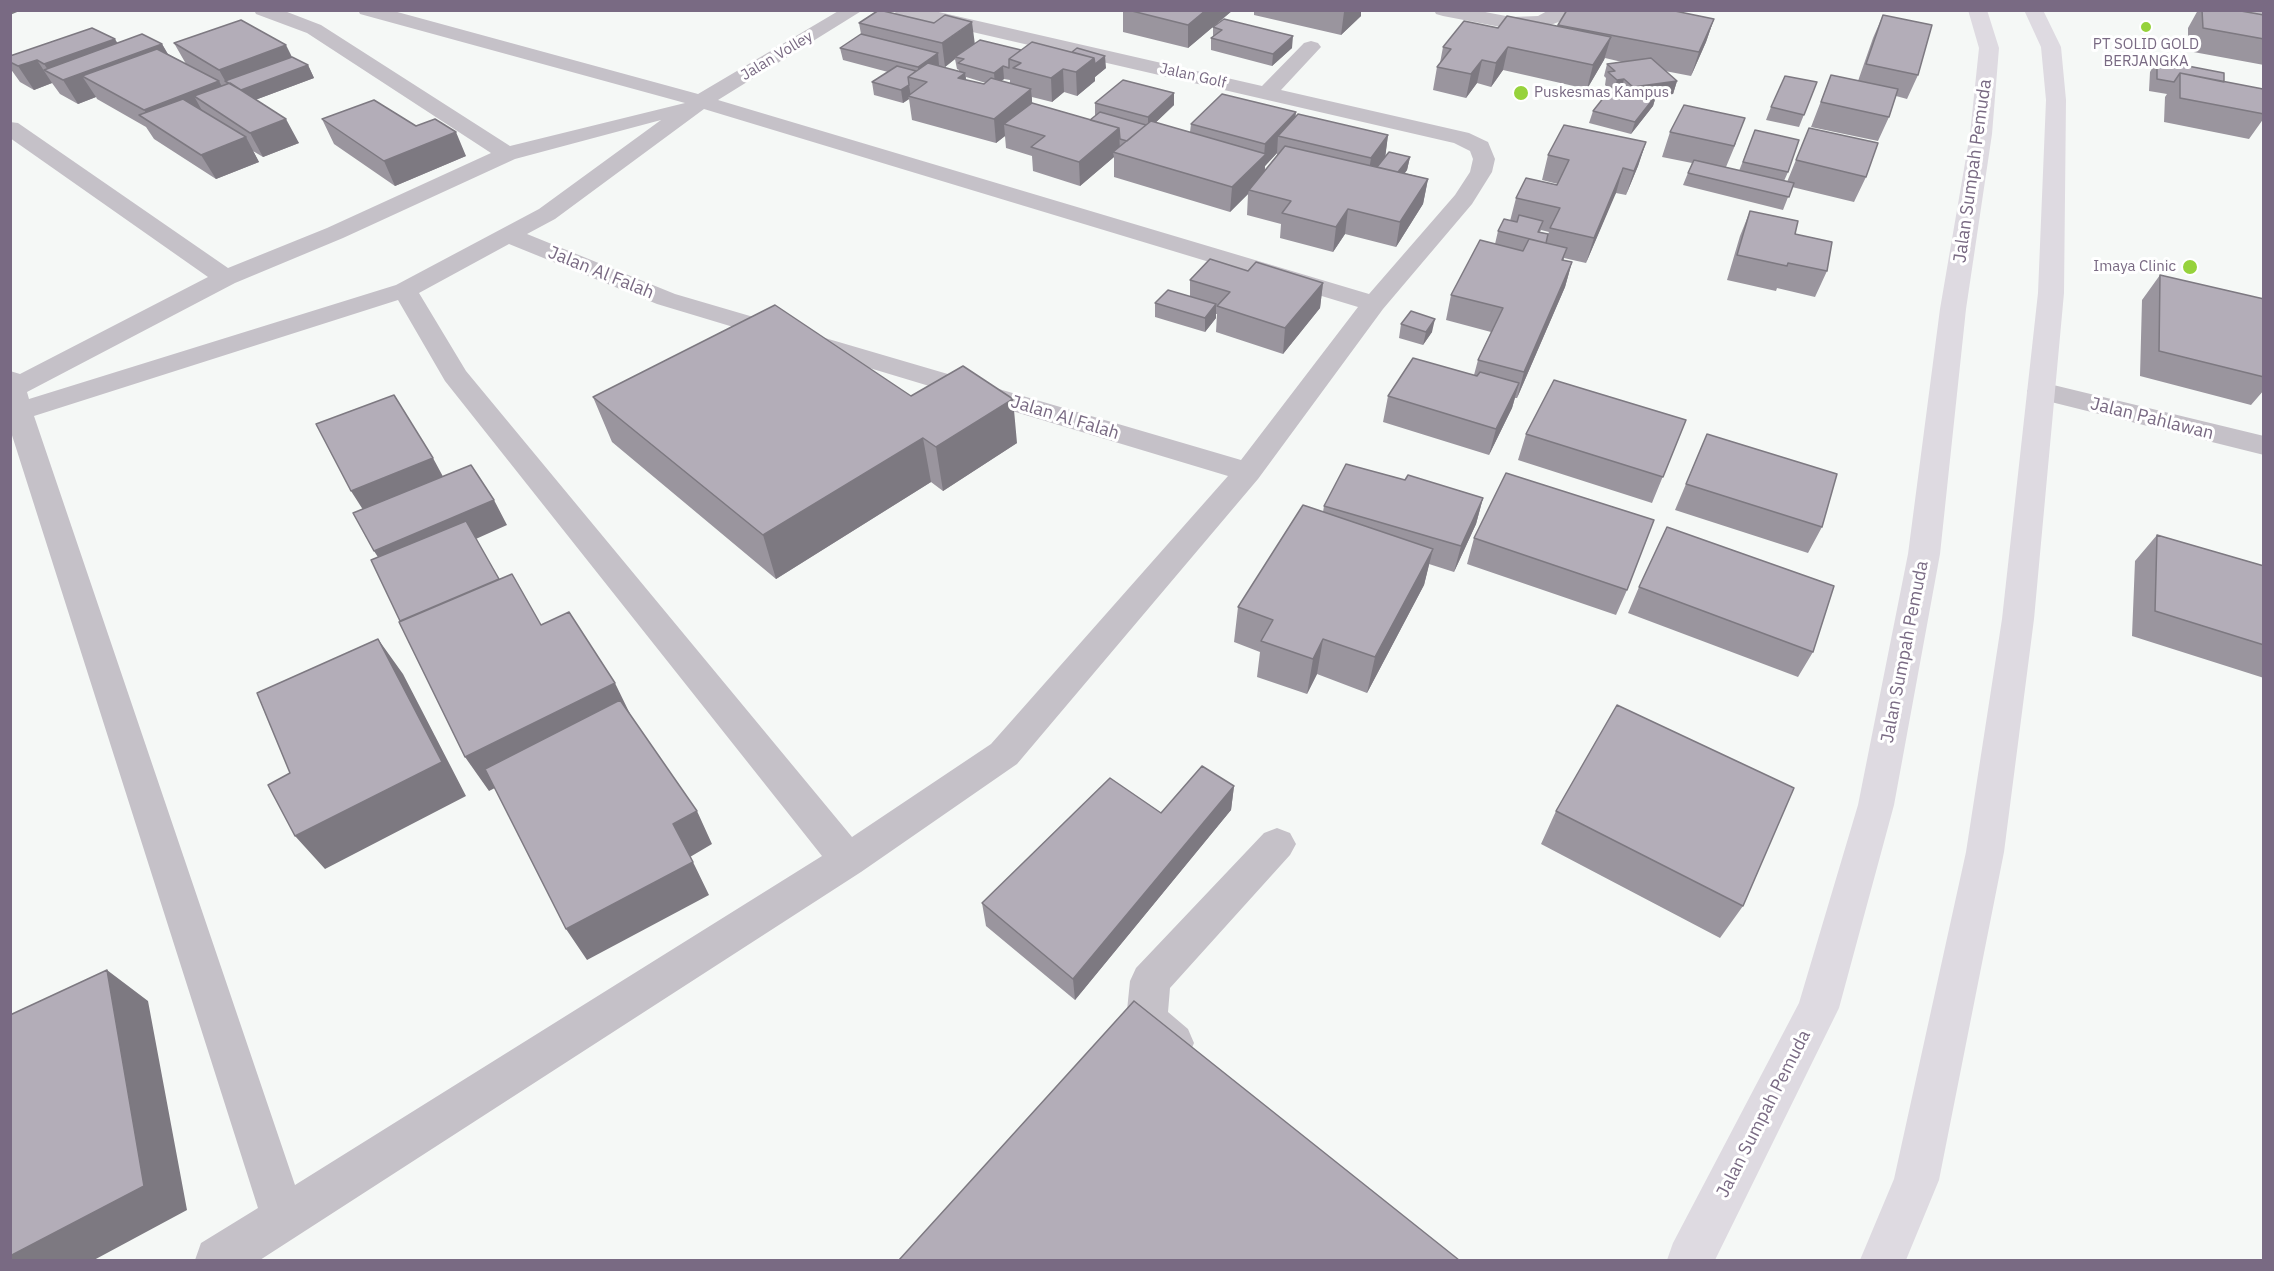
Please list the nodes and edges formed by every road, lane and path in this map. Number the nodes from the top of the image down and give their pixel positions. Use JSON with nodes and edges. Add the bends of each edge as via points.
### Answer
{"nodes":[{"id":1,"x":263,"y":10,"type":"edge"},
{"id":2,"x":367,"y":10,"type":"edge"},
{"id":3,"x":854,"y":10,"type":"edge"},
{"id":4,"x":903,"y":10,"type":"edge"},
{"id":5,"x":1443,"y":10,"type":"edge"},
{"id":6,"x":1560,"y":10,"type":"edge"},
{"id":7,"x":1977,"y":10,"type":"edge"},
{"id":8,"x":2034,"y":10,"type":"edge"},
{"id":9,"x":2233,"y":10,"type":"edge"},
{"id":10,"x":2264,"y":15,"type":"edge"},
{"id":11,"x":1311,"y":47,"type":"dead end"},
{"id":12,"x":1267,"y":93,"type":"junction"},
{"id":13,"x":698,"y":103,"type":"junction"},
{"id":14,"x":10,"y":128,"type":"edge"},
{"id":15,"x":507,"y":153,"type":"junction"},
{"id":16,"x":508,"y":235,"type":"junction"},
{"id":17,"x":226,"y":278,"type":"junction"},
{"id":18,"x":405,"y":290,"type":"junction"},
{"id":19,"x":1374,"y":304,"type":"junction"},
{"id":20,"x":2041,"y":391,"type":"junction"},
{"id":21,"x":13,"y":398,"type":"edge"},
{"id":22,"x":2264,"y":446,"type":"edge"},
{"id":23,"x":1248,"y":472,"type":"junction"},
{"id":24,"x":1277,"y":844,"type":"dead end"},
{"id":25,"x":848,"y":860,"type":"junction"},
{"id":26,"x":1198,"y":1064,"type":"edge"},
{"id":27,"x":284,"y":1219,"type":"junction"},
{"id":28,"x":218,"y":1260,"type":"edge"},
{"id":29,"x":1690,"y":1260,"type":"edge"},
{"id":30,"x":1883,"y":1260,"type":"edge"}],
"edges":[{"from":1,"to":15,"type":"street","via":[[314,29]]},
{"from":2,"to":13,"type":"street"},
{"from":3,"to":13,"type":"street","name":"Jalan Volley"},
{"from":4,"to":12,"type":"street","name":"Jalan Golf"},
{"from":5,"to":6,"type":"street","via":[[1511,23],[1541,22]]},
{"from":7,"to":29,"type":"main road","name":"Jalan Sumpah Pemuda","via":[[1989,48],[1981,134],[1953,309],[1924,554],[1876,805],[1818,1008]]},
{"from":8,"to":20,"type":"main road","via":[[2051,47],[2056,100],[2051,293]]},
{"from":9,"to":10,"type":"street"},
{"from":11,"to":12,"type":"street"},
{"from":12,"to":19,"type":"street","name":"Jalan Golf","via":[[1461,138],[1480,147],[1484,156],[1481,172],[1464,199]]},
{"from":13,"to":15,"type":"street"},
{"from":13,"to":16,"type":"street","via":[[547,214]]},
{"from":13,"to":19,"type":"street"},
{"from":14,"to":17,"type":"street"},
{"from":15,"to":17,"type":"street","via":[[335,233]]},
{"from":16,"to":18,"type":"street"},
{"from":16,"to":23,"type":"street","name":"Jalan Al Falah","via":[[666,299]]},
{"from":17,"to":21,"type":"street"},
{"from":18,"to":21,"type":"street"},
{"from":18,"to":25,"type":"street","via":[[455,375]]},
{"from":19,"to":23,"type":"street"},
{"from":20,"to":22,"type":"street","name":"Jalan Pahlawan"},
{"from":20,"to":30,"type":"main road","via":[[2018,619],[1985,852],[1916,1180]]},
{"from":21,"to":27,"type":"street"},
{"from":23,"to":25,"type":"street","via":[[1004,753]]},
{"from":24,"to":26,"type":"street","via":[[1150,981],[1147,1020]]},
{"from":25,"to":27,"type":"street"},
{"from":27,"to":28,"type":"street"}]}
